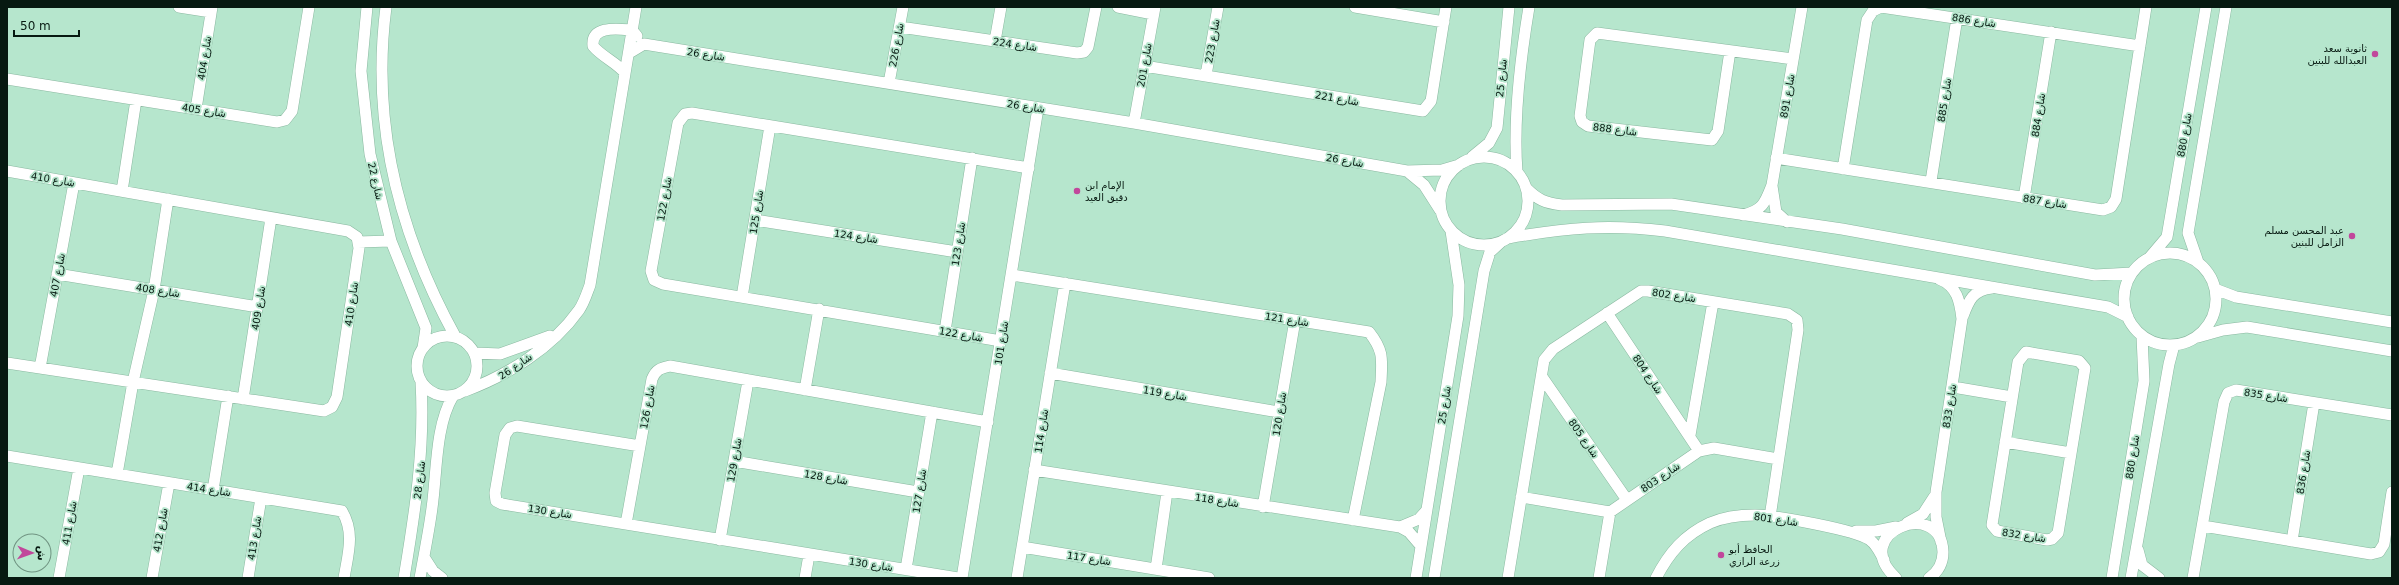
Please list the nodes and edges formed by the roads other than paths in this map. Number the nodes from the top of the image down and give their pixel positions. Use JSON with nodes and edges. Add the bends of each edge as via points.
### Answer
{"nodes":[{"id":1,"x":178,"y":7,"type":"edge"},
{"id":2,"x":309,"y":7,"type":"edge"},
{"id":3,"x":367,"y":7,"type":"edge"},
{"id":4,"x":386,"y":7,"type":"edge"},
{"id":5,"x":636,"y":7,"type":"edge"},
{"id":6,"x":903,"y":7,"type":"edge"},
{"id":7,"x":1001,"y":7,"type":"edge"},
{"id":8,"x":1096,"y":7,"type":"edge"},
{"id":9,"x":1118,"y":7,"type":"edge"},
{"id":10,"x":1218,"y":7,"type":"edge"},
{"id":11,"x":1355,"y":7,"type":"edge"},
{"id":12,"x":1446,"y":7,"type":"edge"},
{"id":13,"x":1509,"y":7,"type":"edge"},
{"id":14,"x":1529,"y":7,"type":"edge"},
{"id":15,"x":1802,"y":7,"type":"edge"},
{"id":16,"x":2146,"y":7,"type":"edge"},
{"id":17,"x":2197,"y":7,"type":"edge"},
{"id":18,"x":2206,"y":7,"type":"edge"},
{"id":19,"x":2226,"y":7,"type":"edge"},
{"id":20,"x":211,"y":9,"type":"edge"},
{"id":21,"x":1154,"y":10,"type":"edge"},
{"id":22,"x":1957,"y":18,"type":"junction"},
{"id":23,"x":1444,"y":22,"type":"junction"},
{"id":24,"x":900,"y":27,"type":"junction"},
{"id":25,"x":2203,"y":27,"type":"junction"},
{"id":26,"x":632,"y":30,"type":"junction"},
{"id":27,"x":2051,"y":32,"type":"junction"},
{"id":28,"x":995,"y":42,"type":"junction"},
{"id":29,"x":644,"y":44,"type":"junction"},
{"id":30,"x":2140,"y":46,"type":"junction"},
{"id":31,"x":1730,"y":51,"type":"junction"},
{"id":32,"x":629,"y":53,"type":"junction"},
{"id":33,"x":1793,"y":59,"type":"junction"},
{"id":34,"x":1144,"y":66,"type":"junction"},
{"id":35,"x":625,"y":73,"type":"junction"},
{"id":36,"x":1206,"y":75,"type":"junction"},
{"id":37,"x":7,"y":79,"type":"edge"},
{"id":38,"x":889,"y":83,"type":"junction"},
{"id":39,"x":136,"y":100,"type":"junction"},
{"id":40,"x":1038,"y":108,"type":"junction"},
{"id":41,"x":196,"y":109,"type":"junction"},
{"id":42,"x":1134,"y":123,"type":"junction"},
{"id":43,"x":770,"y":126,"type":"junction"},
{"id":44,"x":972,"y":158,"type":"junction"},
{"id":45,"x":1776,"y":158,"type":"junction"},
{"id":46,"x":1463,"y":162,"type":"junction"},
{"id":47,"x":1029,"y":168,"type":"junction"},
{"id":48,"x":1843,"y":169,"type":"junction"},
{"id":49,"x":7,"y":171,"type":"edge"},
{"id":50,"x":1407,"y":171,"type":"junction"},
{"id":51,"x":1517,"y":172,"type":"junction"},
{"id":52,"x":1930,"y":181,"type":"junction"},
{"id":53,"x":74,"y":183,"type":"junction"},
{"id":54,"x":1772,"y":185,"type":"junction"},
{"id":55,"x":1526,"y":188,"type":"junction"},
{"id":56,"x":122,"y":191,"type":"junction"},
{"id":57,"x":2024,"y":198,"type":"junction"},
{"id":58,"x":168,"y":199,"type":"junction"},
{"id":59,"x":1441,"y":211,"type":"junction"},
{"id":60,"x":1740,"y":216,"type":"junction"},
{"id":61,"x":271,"y":218,"type":"junction"},
{"id":62,"x":755,"y":220,"type":"junction"},
{"id":63,"x":1787,"y":222,"type":"junction"},
{"id":64,"x":1451,"y":231,"type":"junction"},
{"id":65,"x":1504,"y":240,"type":"junction"},
{"id":66,"x":391,"y":241,"type":"junction"},
{"id":67,"x":358,"y":242,"type":"junction"},
{"id":68,"x":957,"y":252,"type":"junction"},
{"id":69,"x":2149,"y":257,"type":"junction"},
{"id":70,"x":2198,"y":262,"type":"junction"},
{"id":71,"x":2132,"y":273,"type":"junction"},
{"id":72,"x":57,"y":274,"type":"junction"},
{"id":73,"x":1012,"y":275,"type":"junction"},
{"id":74,"x":1932,"y":275,"type":"junction"},
{"id":75,"x":1065,"y":283,"type":"junction"},
{"id":76,"x":1998,"y":287,"type":"junction"},
{"id":77,"x":2215,"y":289,"type":"junction"},
{"id":78,"x":154,"y":290,"type":"junction"},
{"id":79,"x":742,"y":297,"type":"junction"},
{"id":80,"x":1713,"y":302,"type":"junction"},
{"id":81,"x":258,"y":307,"type":"junction"},
{"id":82,"x":819,"y":309,"type":"junction"},
{"id":83,"x":1607,"y":313,"type":"junction"},
{"id":84,"x":2128,"y":317,"type":"junction"},
{"id":85,"x":1962,"y":319,"type":"junction"},
{"id":86,"x":1294,"y":320,"type":"junction"},
{"id":87,"x":2392,"y":322,"type":"edge"},
{"id":88,"x":945,"y":331,"type":"junction"},
{"id":89,"x":560,"y":332,"type":"junction"},
{"id":90,"x":455,"y":336,"type":"junction"},
{"id":91,"x":2142,"y":336,"type":"junction"},
{"id":92,"x":2197,"y":337,"type":"junction"},
{"id":93,"x":1001,"y":341,"type":"junction"},
{"id":94,"x":2174,"y":345,"type":"junction"},
{"id":95,"x":423,"y":348,"type":"junction"},
{"id":96,"x":2392,"y":351,"type":"edge"},
{"id":97,"x":475,"y":353,"type":"junction"},
{"id":98,"x":7,"y":363,"type":"edge"},
{"id":99,"x":40,"y":368,"type":"junction"},
{"id":100,"x":1050,"y":373,"type":"junction"},
{"id":101,"x":1542,"y":377,"type":"junction"},
{"id":102,"x":748,"y":381,"type":"junction"},
{"id":103,"x":133,"y":382,"type":"junction"},
{"id":104,"x":421,"y":382,"type":"junction"},
{"id":105,"x":1952,"y":387,"type":"junction"},
{"id":106,"x":805,"y":390,"type":"junction"},
{"id":107,"x":465,"y":391,"type":"junction"},
{"id":108,"x":228,"y":396,"type":"junction"},
{"id":109,"x":453,"y":396,"type":"junction"},
{"id":110,"x":2012,"y":397,"type":"junction"},
{"id":111,"x":243,"y":399,"type":"junction"},
{"id":112,"x":2314,"y":402,"type":"junction"},
{"id":113,"x":932,"y":412,"type":"junction"},
{"id":114,"x":1279,"y":412,"type":"junction"},
{"id":115,"x":2392,"y":415,"type":"edge"},
{"id":116,"x":988,"y":422,"type":"junction"},
{"id":117,"x":1690,"y":435,"type":"junction"},
{"id":118,"x":2005,"y":442,"type":"junction"},
{"id":119,"x":640,"y":446,"type":"junction"},
{"id":120,"x":1699,"y":451,"type":"junction"},
{"id":121,"x":2071,"y":453,"type":"junction"},
{"id":122,"x":7,"y":456,"type":"edge"},
{"id":123,"x":1778,"y":459,"type":"junction"},
{"id":124,"x":734,"y":461,"type":"junction"},
{"id":125,"x":79,"y":468,"type":"junction"},
{"id":126,"x":1034,"y":470,"type":"junction"},
{"id":127,"x":117,"y":474,"type":"junction"},
{"id":128,"x":169,"y":482,"type":"junction"},
{"id":129,"x":213,"y":490,"type":"junction"},
{"id":130,"x":918,"y":492,"type":"junction"},
{"id":131,"x":1167,"y":492,"type":"junction"},
{"id":132,"x":1936,"y":492,"type":"junction"},
{"id":133,"x":2392,"y":492,"type":"edge"},
{"id":134,"x":1522,"y":497,"type":"junction"},
{"id":135,"x":261,"y":498,"type":"junction"},
{"id":136,"x":1627,"y":500,"type":"junction"},
{"id":137,"x":1263,"y":507,"type":"junction"},
{"id":138,"x":1427,"y":510,"type":"junction"},
{"id":139,"x":1610,"y":512,"type":"junction"},
{"id":140,"x":1770,"y":517,"type":"junction"},
{"id":141,"x":1352,"y":520,"type":"junction"},
{"id":142,"x":626,"y":524,"type":"junction"},
{"id":143,"x":1903,"y":525,"type":"junction"},
{"id":144,"x":2203,"y":526,"type":"junction"},
{"id":145,"x":1400,"y":527,"type":"junction"},
{"id":146,"x":1849,"y":531,"type":"junction"},
{"id":147,"x":2137,"y":539,"type":"junction"},
{"id":148,"x":720,"y":540,"type":"junction"},
{"id":149,"x":2292,"y":541,"type":"junction"},
{"id":150,"x":1941,"y":542,"type":"junction"},
{"id":151,"x":1421,"y":546,"type":"junction"},
{"id":152,"x":1022,"y":547,"type":"junction"},
{"id":153,"x":809,"y":555,"type":"junction"},
{"id":154,"x":424,"y":557,"type":"junction"},
{"id":155,"x":1884,"y":560,"type":"junction"},
{"id":156,"x":906,"y":569,"type":"junction"},
{"id":157,"x":1156,"y":569,"type":"junction"},
{"id":158,"x":1891,"y":576,"type":"edge"},
{"id":159,"x":59,"y":578,"type":"edge"},
{"id":160,"x":152,"y":578,"type":"edge"},
{"id":161,"x":248,"y":578,"type":"edge"},
{"id":162,"x":344,"y":578,"type":"edge"},
{"id":163,"x":404,"y":578,"type":"edge"},
{"id":164,"x":420,"y":578,"type":"edge"},
{"id":165,"x":442,"y":578,"type":"edge"},
{"id":166,"x":805,"y":578,"type":"edge"},
{"id":167,"x":958,"y":578,"type":"edge"},
{"id":168,"x":962,"y":578,"type":"edge"},
{"id":169,"x":1017,"y":578,"type":"edge"},
{"id":170,"x":1209,"y":578,"type":"edge"},
{"id":171,"x":1416,"y":578,"type":"edge"},
{"id":172,"x":1434,"y":578,"type":"edge"},
{"id":173,"x":1508,"y":578,"type":"edge"},
{"id":174,"x":1600,"y":578,"type":"edge"},
{"id":175,"x":1656,"y":578,"type":"edge"},
{"id":176,"x":1929,"y":578,"type":"edge"},
{"id":177,"x":2112,"y":578,"type":"edge"},
{"id":178,"x":2131,"y":578,"type":"edge"},
{"id":179,"x":2159,"y":578,"type":"edge"},
{"id":180,"x":2193,"y":578,"type":"edge"}],
"edges":[{"from":1,"to":20,"type":"street"},
{"from":2,"to":41,"type":"street","name":"شارع 405","via":[[292,111],[285,120],[277,122]]},
{"from":3,"to":66,"type":"street","name":"شارع 22","via":[[361,71],[364,115],[370,154]]},
{"from":4,"to":90,"type":"street","name":"شارع 22","via":[[382,36],[387,146],[416,257]]},
{"from":5,"to":26,"type":"street","name":"شارع 26"},
{"from":6,"to":24,"type":"street","name":"شارع 226"},
{"from":7,"to":28,"type":"street"},
{"from":8,"to":28,"type":"street","name":"شارع 224","via":[[1090,41],[1084,52]]},
{"from":9,"to":21,"type":"street"},
{"from":10,"to":36,"type":"street","name":"شارع 223"},
{"from":11,"to":23,"type":"street"},
{"from":12,"to":23,"type":"street","name":"شارع 221"},
{"from":13,"to":46,"type":"street","name":"شارع 25","via":[[1497,128],[1494,137],[1483,150]]},
{"from":14,"to":51,"type":"street","name":"شارع 25","via":[[1522,50],[1515,143]]},
{"from":15,"to":33,"type":"street","name":"شارع 891"},
{"from":16,"to":30,"type":"street","name":"شارع 887"},
{"from":17,"to":25,"type":"street"},
{"from":18,"to":25,"type":"street","name":"شارع 880"},
{"from":19,"to":70,"type":"street","name":"شارع 880","via":[[2188,233]]},
{"from":20,"to":41,"type":"street","name":"شارع 404"},
{"from":21,"to":34,"type":"street","name":"شارع 201"},
{"from":22,"to":27,"type":"street","name":"شارع 886"},
{"from":22,"to":48,"type":"street","name":"شارع 886","via":[[1881,7],[1873,11],[1867,20]]},
{"from":22,"to":52,"type":"street","name":"شارع 885"},
{"from":23,"to":36,"type":"street","name":"شارع 221","via":[[1431,101],[1423,111]]},
{"from":24,"to":28,"type":"street","name":"شارع 224"},
{"from":24,"to":38,"type":"street","name":"شارع 226"},
{"from":25,"to":69,"type":"street","name":"شارع 880","via":[[2167,237]]},
{"from":26,"to":29,"type":"street"},
{"from":26,"to":32,"type":"street","name":"شارع 26"},
{"from":26,"to":35,"type":"street","via":[[603,30],[595,35],[593,43],[596,49]]},
{"from":27,"to":30,"type":"street","name":"شارع 886"},
{"from":27,"to":57,"type":"street","name":"شارع 884"},
{"from":29,"to":32,"type":"street"},
{"from":29,"to":38,"type":"street","name":"شارع 26"},
{"from":30,"to":57,"type":"street","name":"شارع 887","via":[[2116,199],[2112,207],[2103,210]]},
{"from":31,"to":31,"type":"street","name":"شارع 888","via":[[1594,34],[1590,40],[1580,116],[1582,122],[1588,126],[1712,140],[1718,132]]},
{"from":31,"to":33,"type":"street","name":"شارع 888"},
{"from":32,"to":35,"type":"street","name":"شارع 26"},
{"from":33,"to":45,"type":"street","name":"شارع 891"},
{"from":34,"to":36,"type":"street","name":"شارع 221"},
{"from":34,"to":42,"type":"street","name":"شارع 201"},
{"from":35,"to":89,"type":"street","name":"شارع 26","via":[[590,285],[580,309]]},
{"from":37,"to":39,"type":"street","name":"شارع 405"},
{"from":38,"to":40,"type":"street","name":"شارع 26"},
{"from":39,"to":41,"type":"street","name":"شارع 405"},
{"from":39,"to":56,"type":"street"},
{"from":40,"to":42,"type":"street","name":"شارع 26"},
{"from":40,"to":47,"type":"street","name":"شارع 101"},
{"from":42,"to":50,"type":"street","name":"شارع 26"},
{"from":43,"to":44,"type":"street","name":"شارع 122"},
{"from":43,"to":62,"type":"street","name":"شارع 125"},
{"from":43,"to":79,"type":"street","name":"شارع 122","via":[[692,114],[681,117],[651,271],[654,280],[663,284]]},
{"from":44,"to":47,"type":"street","name":"شارع 122"},
{"from":44,"to":68,"type":"street","name":"شارع 123"},
{"from":45,"to":48,"type":"street","name":"شارع 887"},
{"from":45,"to":54,"type":"street","name":"شارع 891"},
{"from":46,"to":50,"type":"street","name":"شارع 26","via":[[1442,170]]},
{"from":46,"to":51,"type":"street","via":[[1491,158],[1503,161]]},
{"from":46,"to":59,"type":"street","via":[[1449,174],[1443,185]]},
{"from":47,"to":73,"type":"street","name":"شارع 101"},
{"from":48,"to":52,"type":"street","name":"شارع 887"},
{"from":49,"to":53,"type":"street","name":"شارع 410"},
{"from":50,"to":59,"type":"street","name":"شارع 26","via":[[1424,185]]},
{"from":51,"to":55,"type":"street"},
{"from":52,"to":57,"type":"street","name":"شارع 887"},
{"from":53,"to":56,"type":"street","name":"شارع 410"},
{"from":53,"to":72,"type":"street","name":"شارع 407"},
{"from":54,"to":60,"type":"street","name":"شارع 891","via":[[1766,202],[1756,212]]},
{"from":54,"to":63,"type":"street","name":"شارع 891","via":[[1776,212]]},
{"from":55,"to":60,"type":"street","via":[[1537,200],[1547,204],[1671,204]]},
{"from":55,"to":65,"type":"street","via":[[1527,207],[1521,224]]},
{"from":56,"to":58,"type":"street","name":"شارع 410"},
{"from":58,"to":61,"type":"street","name":"شارع 410"},
{"from":58,"to":78,"type":"street"},
{"from":59,"to":64,"type":"street"},
{"from":60,"to":63,"type":"street"},
{"from":61,"to":67,"type":"street","name":"شارع 410","via":[[348,231],[357,237]]},
{"from":61,"to":81,"type":"street","name":"شارع 409"},
{"from":62,"to":68,"type":"street","name":"شارع 124"},
{"from":62,"to":79,"type":"street","name":"شارع 125"},
{"from":63,"to":71,"type":"street","via":[[2095,275]]},
{"from":64,"to":65,"type":"street","via":[[1462,240],[1474,244],[1488,245]]},
{"from":64,"to":138,"type":"street","name":"شارع 25","via":[[1459,285],[1458,316]]},
{"from":65,"to":74,"type":"street","via":[[1552,230],[1625,226]]},
{"from":65,"to":172,"type":"street","name":"شارع 25","via":[[1490,252],[1484,271]]},
{"from":66,"to":67,"type":"street"},
{"from":66,"to":95,"type":"street","name":"شارع 22","via":[[426,328]]},
{"from":67,"to":111,"type":"street","name":"شارع 410","via":[[337,397],[332,407],[324,411]]},
{"from":68,"to":88,"type":"street","name":"شارع 123"},
{"from":69,"to":70,"type":"street","via":[[2174,253]]},
{"from":69,"to":71,"type":"street"},
{"from":70,"to":77,"type":"street","via":[[2209,274]]},
{"from":71,"to":84,"type":"street","via":[[2124,295]]},
{"from":72,"to":78,"type":"street","name":"شارع 408"},
{"from":72,"to":99,"type":"street","name":"شارع 407"},
{"from":73,"to":75,"type":"street","name":"شارع 121"},
{"from":73,"to":93,"type":"street","name":"شارع 101"},
{"from":74,"to":76,"type":"street"},
{"from":74,"to":85,"type":"street","name":"شارع 833","via":[[1954,288]]},
{"from":75,"to":86,"type":"street","name":"شارع 121"},
{"from":75,"to":100,"type":"street","name":"شارع 114"},
{"from":76,"to":84,"type":"street","via":[[2108,307]]},
{"from":76,"to":85,"type":"street","name":"شارع 833","via":[[1981,289],[1970,298]]},
{"from":77,"to":87,"type":"street","via":[[2236,297]]},
{"from":77,"to":92,"type":"street","via":[[2213,316]]},
{"from":78,"to":81,"type":"street","name":"شارع 408"},
{"from":78,"to":103,"type":"street"},
{"from":79,"to":82,"type":"street","name":"شارع 122"},
{"from":80,"to":83,"type":"street","name":"شارع 802","via":[[1641,291]]},
{"from":80,"to":117,"type":"street"},
{"from":80,"to":123,"type":"street","name":"شارع 802","via":[[1788,314],[1797,320],[1798,330]]},
{"from":81,"to":111,"type":"street","name":"شارع 409"},
{"from":82,"to":88,"type":"street","name":"شارع 122"},
{"from":82,"to":106,"type":"street"},
{"from":83,"to":101,"type":"street","name":"شارع 802","via":[[1553,349],[1544,360]]},
{"from":83,"to":117,"type":"street","name":"شارع 804"},
{"from":84,"to":91,"type":"street"},
{"from":85,"to":105,"type":"street","name":"شارع 833"},
{"from":86,"to":114,"type":"street","name":"شارع 120"},
{"from":86,"to":141,"type":"street","name":"شارع 121","via":[[1369,332],[1379,345],[1382,362],[1381,382]]},
{"from":88,"to":93,"type":"street","name":"شارع 122"},
{"from":89,"to":97,"type":"street","name":"شارع 26","via":[[509,351]]},
{"from":89,"to":107,"type":"street","name":"شارع 26","via":[[524,361],[490,381]]},
{"from":90,"to":95,"type":"street","via":[[441,336],[428,341]]},
{"from":90,"to":97,"type":"street","via":[[467,342]]},
{"from":91,"to":94,"type":"street","via":[[2157,343]]},
{"from":91,"to":177,"type":"street","name":"شارع 880","via":[[2144,381]]},
{"from":92,"to":94,"type":"street"},
{"from":92,"to":96,"type":"street","via":[[2247,327]]},
{"from":93,"to":116,"type":"street","name":"شارع 101"},
{"from":94,"to":147,"type":"street","name":"شارع 880"},
{"from":95,"to":104,"type":"street","via":[[416,365]]},
{"from":97,"to":107,"type":"street","via":[[477,367],[474,380]]},
{"from":98,"to":99,"type":"street","name":"شارع 410"},
{"from":99,"to":103,"type":"street","name":"شارع 410"},
{"from":100,"to":114,"type":"street","name":"شارع 119"},
{"from":100,"to":126,"type":"street","name":"شارع 114"},
{"from":101,"to":134,"type":"street","name":"شارع 802"},
{"from":101,"to":136,"type":"street","name":"شارع 805"},
{"from":102,"to":106,"type":"street","name":"شارع 126"},
{"from":102,"to":119,"type":"street","name":"شارع 126","via":[[670,366],[657,370],[652,379]]},
{"from":102,"to":124,"type":"street","name":"شارع 129"},
{"from":103,"to":108,"type":"street","name":"شارع 410"},
{"from":103,"to":127,"type":"street"},
{"from":104,"to":109,"type":"street","via":[[439,396]]},
{"from":104,"to":163,"type":"street","name":"شارع 28","via":[[422,461]]},
{"from":105,"to":110,"type":"street"},
{"from":105,"to":132,"type":"street","name":"شارع 833"},
{"from":106,"to":113,"type":"street","name":"شارع 126"},
{"from":107,"to":109,"type":"street"},
{"from":108,"to":111,"type":"street","name":"شارع 410"},
{"from":108,"to":129,"type":"street"},
{"from":109,"to":154,"type":"street","name":"شارع 28","via":[[442,423]]},
{"from":110,"to":118,"type":"street","name":"شارع 832"},
{"from":110,"to":121,"type":"street","name":"شارع 832","via":[[2018,362],[2023,354],[2032,353],[2082,362],[2085,373]]},
{"from":112,"to":115,"type":"street","name":"شارع 835"},
{"from":112,"to":144,"type":"street","name":"شارع 835","via":[[2236,390],[2228,393],[2224,402]]},
{"from":112,"to":149,"type":"street","name":"شارع 836"},
{"from":113,"to":116,"type":"street","name":"شارع 126"},
{"from":113,"to":130,"type":"street","name":"شارع 127"},
{"from":114,"to":137,"type":"street","name":"شارع 120"},
{"from":116,"to":168,"type":"street","name":"شارع 101"},
{"from":117,"to":120,"type":"street","name":"شارع 804"},
{"from":118,"to":121,"type":"street"},
{"from":118,"to":121,"type":"street","name":"شارع 832","via":[[1992,518],[1994,529],[2047,540],[2057,536]]},
{"from":119,"to":142,"type":"street","name":"شارع 126"},
{"from":119,"to":142,"type":"street","name":"شارع 130","via":[[513,427],[505,435],[495,493],[498,503]]},
{"from":120,"to":123,"type":"street","name":"شارع 803","via":[[1714,448]]},
{"from":120,"to":136,"type":"street","name":"شارع 803"},
{"from":122,"to":125,"type":"street","name":"شارع 414"},
{"from":123,"to":140,"type":"street","name":"شارع 802"},
{"from":124,"to":130,"type":"street","name":"شارع 128"},
{"from":124,"to":148,"type":"street","name":"شارع 129"},
{"from":125,"to":127,"type":"street","name":"شارع 414"},
{"from":125,"to":159,"type":"street","name":"شارع 411"},
{"from":126,"to":131,"type":"street","name":"شارع 118"},
{"from":126,"to":152,"type":"street","name":"شارع 114"},
{"from":127,"to":128,"type":"street","name":"شارع 414"},
{"from":128,"to":129,"type":"street","name":"شارع 414"},
{"from":128,"to":160,"type":"street","name":"شارع 412"},
{"from":129,"to":135,"type":"street","name":"شارع 414"},
{"from":130,"to":156,"type":"street","name":"شارع 127"},
{"from":131,"to":137,"type":"street","name":"شارع 118"},
{"from":131,"to":157,"type":"street"},
{"from":132,"to":143,"type":"street","name":"شارع 833","via":[[1923,514]]},
{"from":132,"to":150,"type":"street","name":"شارع 833","via":[[1936,517]]},
{"from":133,"to":149,"type":"street","via":[[2384,544],[2379,552],[2371,554]]},
{"from":134,"to":139,"type":"street"},
{"from":134,"to":173,"type":"street","name":"شارع 802"},
{"from":135,"to":161,"type":"street","name":"شارع 413"},
{"from":135,"to":162,"type":"street","name":"شارع 414","via":[[342,511],[349,523],[351,538]]},
{"from":136,"to":139,"type":"street","name":"شارع 803"},
{"from":137,"to":141,"type":"street","name":"شارع 118"},
{"from":138,"to":145,"type":"street","via":[[1418,519]]},
{"from":138,"to":151,"type":"street","name":"شارع 25"},
{"from":139,"to":174,"type":"street"},
{"from":140,"to":146,"type":"street","name":"شارع 801"},
{"from":140,"to":175,"type":"street","name":"شارع 801","via":[[1732,517],[1705,526],[1687,536],[1668,555]]},
{"from":141,"to":145,"type":"street","name":"شارع 118"},
{"from":142,"to":148,"type":"street","name":"شارع 130"},
{"from":143,"to":146,"type":"street","name":"شارع 801","via":[[1876,531]]},
{"from":143,"to":150,"type":"street","via":[[1927,526]]},
{"from":143,"to":155,"type":"street","via":[[1886,540]]},
{"from":144,"to":149,"type":"street"},
{"from":144,"to":180,"type":"street","name":"شارع 835"},
{"from":145,"to":151,"type":"street","via":[[1409,532]]},
{"from":146,"to":155,"type":"street","name":"شارع 801","via":[[1874,543]]},
{"from":147,"to":178,"type":"street","name":"شارع 880"},
{"from":147,"to":179,"type":"street","via":[[2142,565]]},
{"from":148,"to":153,"type":"street","name":"شارع 130"},
{"from":150,"to":176,"type":"street","name":"شارع 833","via":[[1941,563]]},
{"from":151,"to":171,"type":"street","name":"شارع 25"},
{"from":152,"to":157,"type":"street","name":"شارع 117"},
{"from":152,"to":169,"type":"street","name":"شارع 114"},
{"from":153,"to":156,"type":"street","name":"شارع 130"},
{"from":153,"to":166,"type":"street"},
{"from":154,"to":164,"type":"street","name":"شارع 28"},
{"from":154,"to":165,"type":"street","via":[[433,571]]},
{"from":155,"to":158,"type":"street"},
{"from":156,"to":167,"type":"street","name":"شارع 130"},
{"from":157,"to":170,"type":"street","name":"شارع 117"}]}
